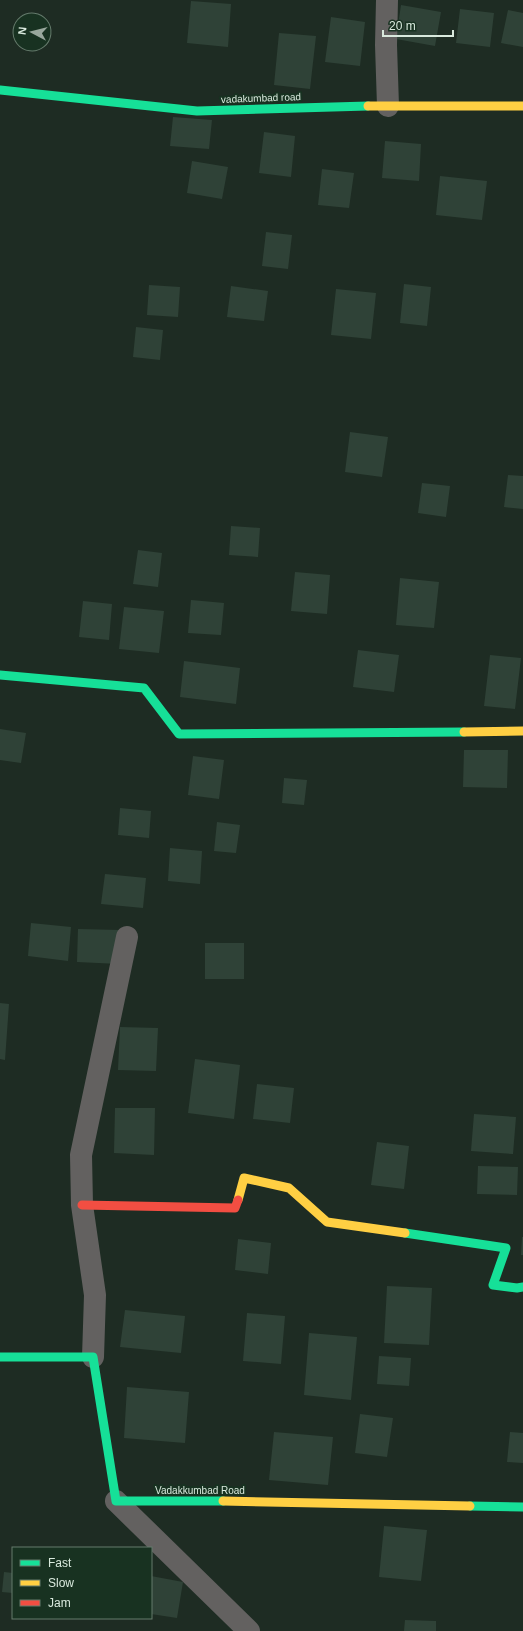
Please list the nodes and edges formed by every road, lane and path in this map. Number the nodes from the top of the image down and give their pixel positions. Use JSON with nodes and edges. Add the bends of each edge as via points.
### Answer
{"nodes":[{"id":1,"x":387,"y":0,"type":"edge"},
{"id":2,"x":0,"y":90,"type":"edge"},
{"id":3,"x":388,"y":106,"type":"junction"},
{"id":4,"x":523,"y":106,"type":"edge"},
{"id":5,"x":0,"y":675,"type":"edge"},
{"id":6,"x":523,"y":730,"type":"edge"},
{"id":7,"x":127,"y":936,"type":"dead end"},
{"id":8,"x":82,"y":1205,"type":"junction"},
{"id":9,"x":523,"y":1287,"type":"edge"},
{"id":10,"x":0,"y":1357,"type":"edge"},
{"id":11,"x":93,"y":1357,"type":"junction"},
{"id":12,"x":116,"y":1501,"type":"junction"},
{"id":13,"x":523,"y":1506,"type":"edge"},
{"id":14,"x":249,"y":1631,"type":"edge"}],
"edges":[{"from":1,"to":3,"type":"street"},
{"from":2,"to":3,"type":"street","name":"vadakumbad road","via":[[197,111]]},
{"from":3,"to":4,"type":"street","name":"vadakumbad road"},
{"from":5,"to":6,"type":"street","via":[[144,688],[179,734]]},
{"from":7,"to":8,"type":"street","via":[[81,1155]]},
{"from":8,"to":9,"type":"street","via":[[235,1208],[244,1178],[289,1188],[327,1222],[506,1248],[493,1286]]},
{"from":8,"to":11,"type":"street","via":[[95,1295]]},
{"from":10,"to":11,"type":"street"},
{"from":11,"to":12,"type":"street"},
{"from":12,"to":13,"type":"street","name":"Vadakkumbad Road","via":[[268,1500]]},
{"from":12,"to":14,"type":"street"}]}
